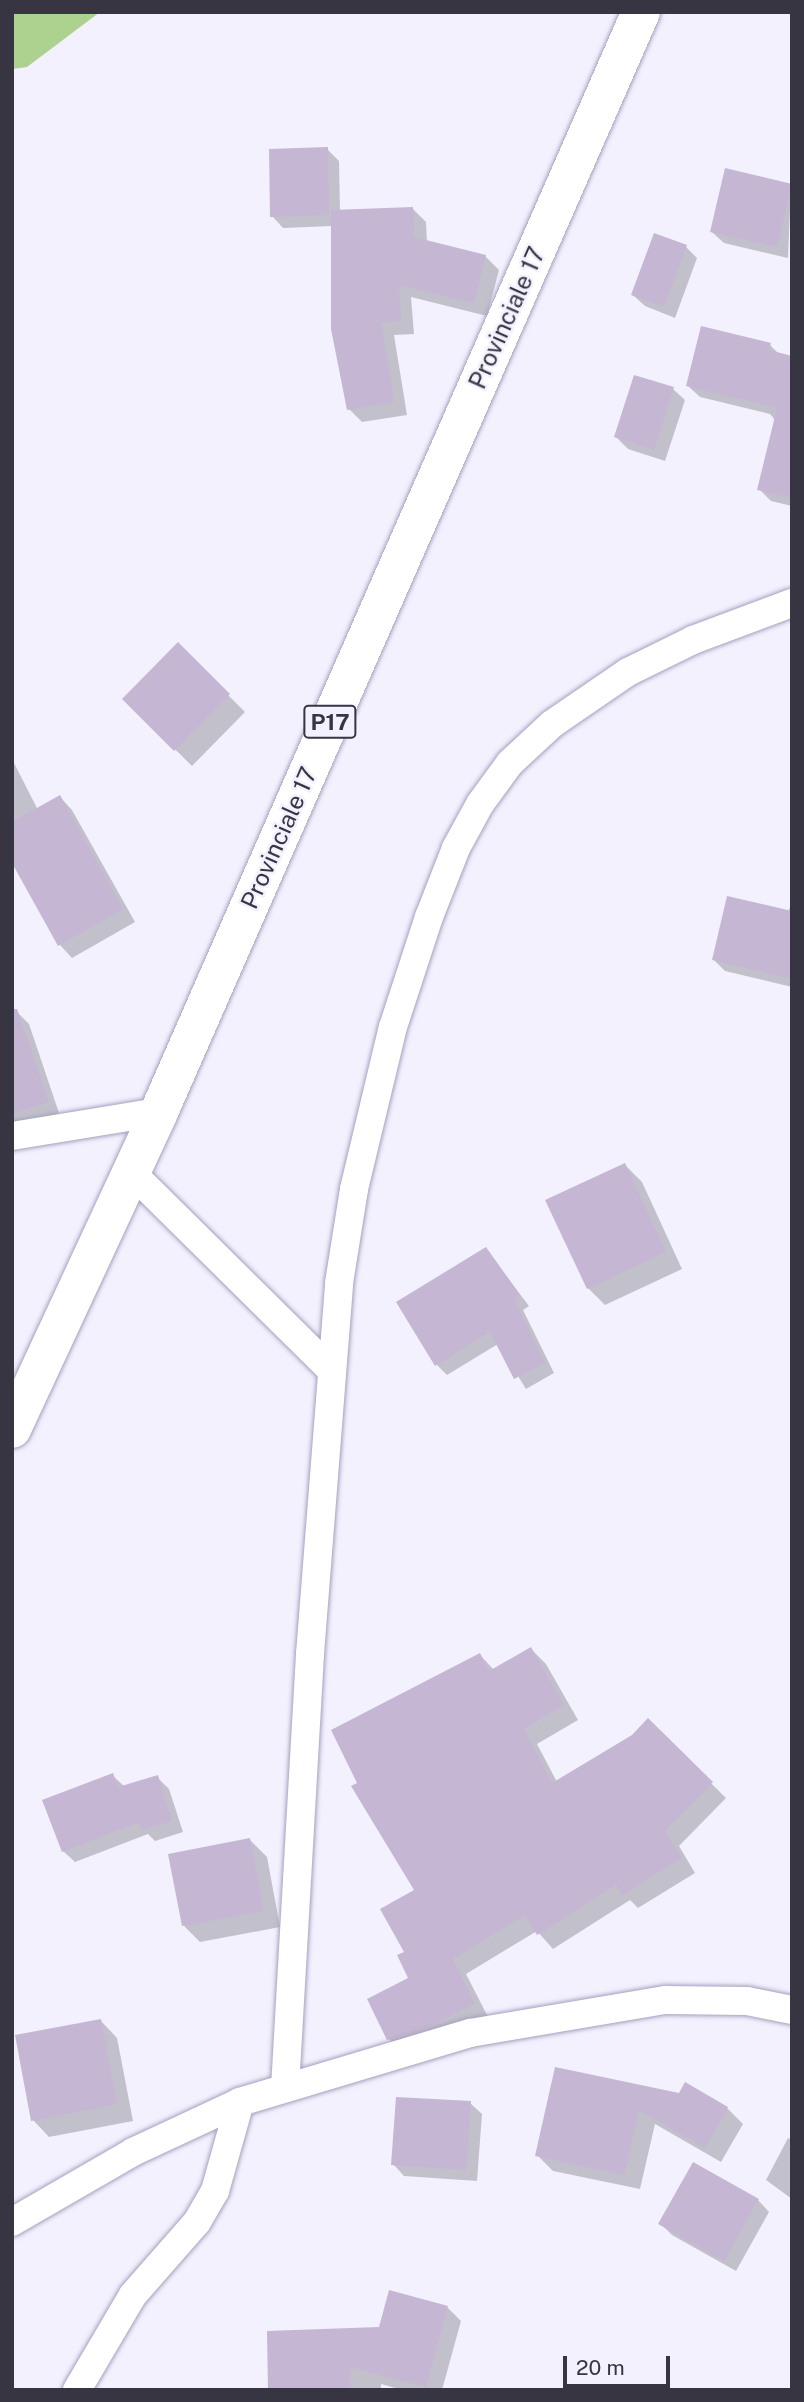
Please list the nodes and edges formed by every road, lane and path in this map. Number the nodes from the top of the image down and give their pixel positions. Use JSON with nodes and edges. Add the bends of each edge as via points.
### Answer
{"nodes":[{"id":1,"x":641,"y":12,"type":"edge"},
{"id":2,"x":792,"y":603,"type":"edge"},
{"id":3,"x":159,"y":1112,"type":"junction"},
{"id":4,"x":12,"y":1136,"type":"edge"},
{"id":5,"x":131,"y":1172,"type":"junction"},
{"id":6,"x":331,"y":1370,"type":"junction"},
{"id":7,"x":12,"y":1429,"type":"edge"},
{"id":8,"x":792,"y":2010,"type":"edge"},
{"id":9,"x":285,"y":2088,"type":"junction"},
{"id":10,"x":240,"y":2102,"type":"junction"},
{"id":11,"x":12,"y":2222,"type":"edge"},
{"id":12,"x":77,"y":2390,"type":"edge"}],
"edges":[{"from":1,"to":3,"type":"main road","name":"Provinciale 17","number":"P17"},
{"from":2,"to":6,"type":"street","via":[[693,640],[628,672],[552,724],[510,763],[480,804],[456,848],[393,1027],[354,1189]]},
{"from":3,"to":4,"type":"street"},
{"from":3,"to":5,"type":"main road","name":"Provinciale 17","number":"P17"},
{"from":5,"to":6,"type":"street"},
{"from":5,"to":7,"type":"main road","name":"Provinciale 17","number":"P17"},
{"from":6,"to":9,"type":"street","via":[[292,1923]]},
{"from":8,"to":9,"type":"street","via":[[747,2001],[666,2000],[566,2015],[470,2033]]},
{"from":9,"to":10,"type":"street"},
{"from":10,"to":11,"type":"street","via":[[133,2152]]},
{"from":10,"to":12,"type":"street","via":[[215,2191],[197,2222],[133,2295]]}]}
